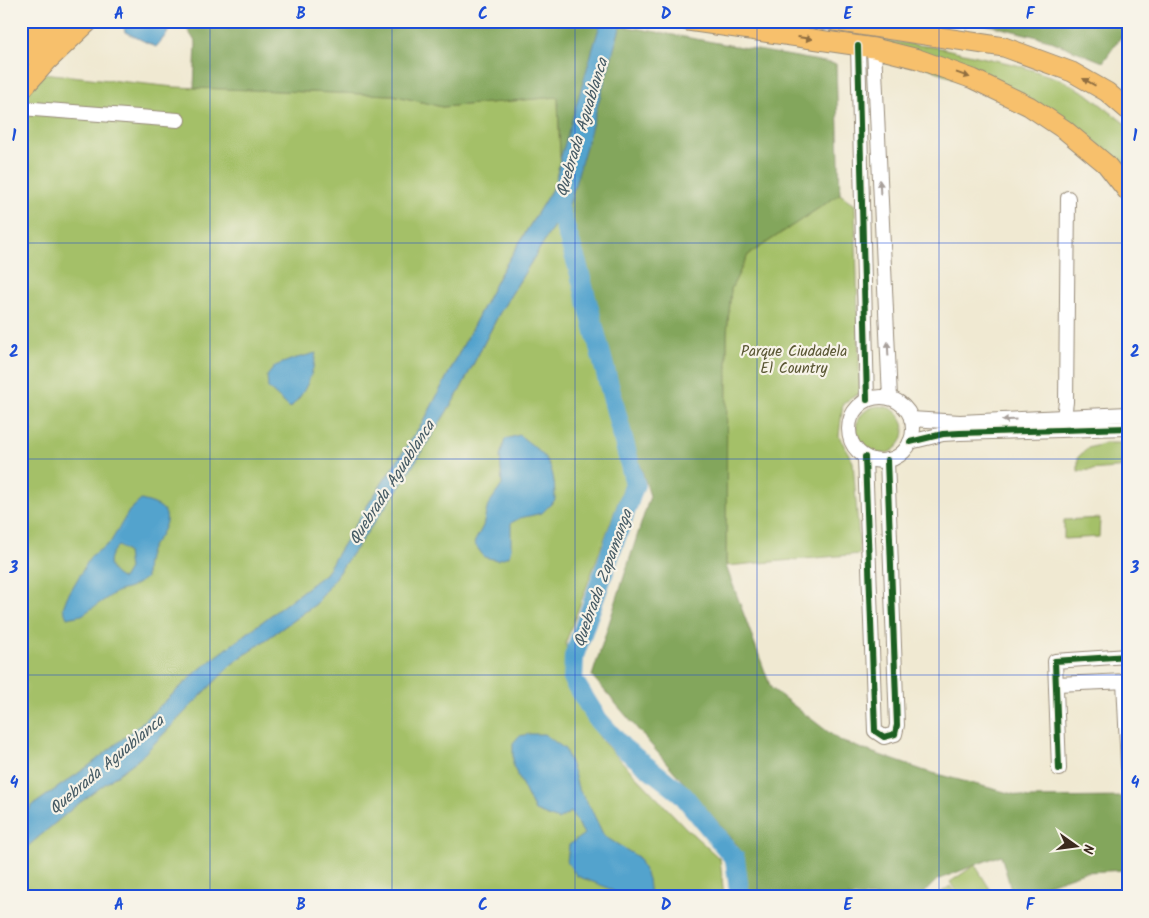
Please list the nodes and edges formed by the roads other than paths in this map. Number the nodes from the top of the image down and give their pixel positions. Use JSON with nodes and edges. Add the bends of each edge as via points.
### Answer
{"nodes":[{"id":1,"x":41,"y":21,"type":"edge"},
{"id":2,"x":61,"y":21,"type":"edge"},
{"id":3,"x":88,"y":21,"type":"edge"},
{"id":4,"x":688,"y":21,"type":"edge"},
{"id":5,"x":834,"y":21,"type":"edge"},
{"id":6,"x":866,"y":47,"type":"junction"},
{"id":7,"x":21,"y":52,"type":"edge"},
{"id":8,"x":21,"y":83,"type":"edge"},
{"id":9,"x":21,"y":89,"type":"edge"},
{"id":10,"x":21,"y":108,"type":"edge"},
{"id":11,"x":1128,"y":110,"type":"edge"},
{"id":12,"x":178,"y":120,"type":"dead end"},
{"id":13,"x":1106,"y":164,"type":"junction"},
{"id":14,"x":1128,"y":170,"type":"edge"},
{"id":15,"x":1128,"y":192,"type":"edge"},
{"id":16,"x":1068,"y":198,"type":"dead end"},
{"id":17,"x":890,"y":398,"type":"junction"},
{"id":18,"x":867,"y":400,"type":"junction"},
{"id":19,"x":1128,"y":414,"type":"edge"},
{"id":20,"x":1064,"y":417,"type":"junction"},
{"id":21,"x":911,"y":419,"type":"junction"},
{"id":22,"x":1045,"y":424,"type":"junction"},
{"id":23,"x":1128,"y":428,"type":"edge"},
{"id":24,"x":910,"y":442,"type":"junction"},
{"id":25,"x":865,"y":457,"type":"junction"},
{"id":26,"x":887,"y":460,"type":"junction"},
{"id":27,"x":1128,"y":656,"type":"edge"},
{"id":28,"x":1126,"y":681,"type":"edge"},
{"id":29,"x":1056,"y":684,"type":"junction"},
{"id":30,"x":1128,"y":767,"type":"edge"},
{"id":31,"x":1059,"y":769,"type":"dead end"}],
"edges":[{"from":1,"to":7,"type":"highway"},
{"from":2,"to":8,"type":"highway"},
{"from":3,"to":9,"type":"highway"},
{"from":4,"to":6,"type":"main road","one_way":true},
{"from":11,"to":5,"type":"main road","one_way":true,"via":[[1107,92],[1072,72],[1004,47]]},
{"from":6,"to":13,"type":"main road","one_way":true,"via":[[918,59],[1001,91],[1058,125]]},
{"from":17,"to":6,"type":"street","one_way":true},
{"from":6,"to":18,"type":"street"},
{"from":10,"to":12,"type":"street"},
{"from":13,"to":14,"type":"main road"},
{"from":13,"to":15,"type":"main road"},
{"from":16,"to":20,"type":"street"},
{"from":17,"to":18,"type":"street"},
{"from":17,"to":21,"type":"street","via":[[903,406]]},
{"from":18,"to":25,"type":"street","via":[[855,410],[849,424],[854,446]]},
{"from":19,"to":20,"type":"street"},
{"from":20,"to":22,"type":"street"},
{"from":22,"to":21,"type":"street","one_way":true},
{"from":21,"to":24,"type":"street"},
{"from":22,"to":23,"type":"street"},
{"from":22,"to":24,"type":"street","via":[[943,434]]},
{"from":24,"to":26,"type":"street","via":[[901,454]]},
{"from":25,"to":26,"type":"street"},
{"from":25,"to":26,"type":"street","via":[[875,731],[884,737],[894,734],[897,725]]},
{"from":27,"to":29,"type":"street","via":[[1055,661]]},
{"from":28,"to":29,"type":"street"},
{"from":28,"to":30,"type":"street"},
{"from":29,"to":31,"type":"street"}]}
